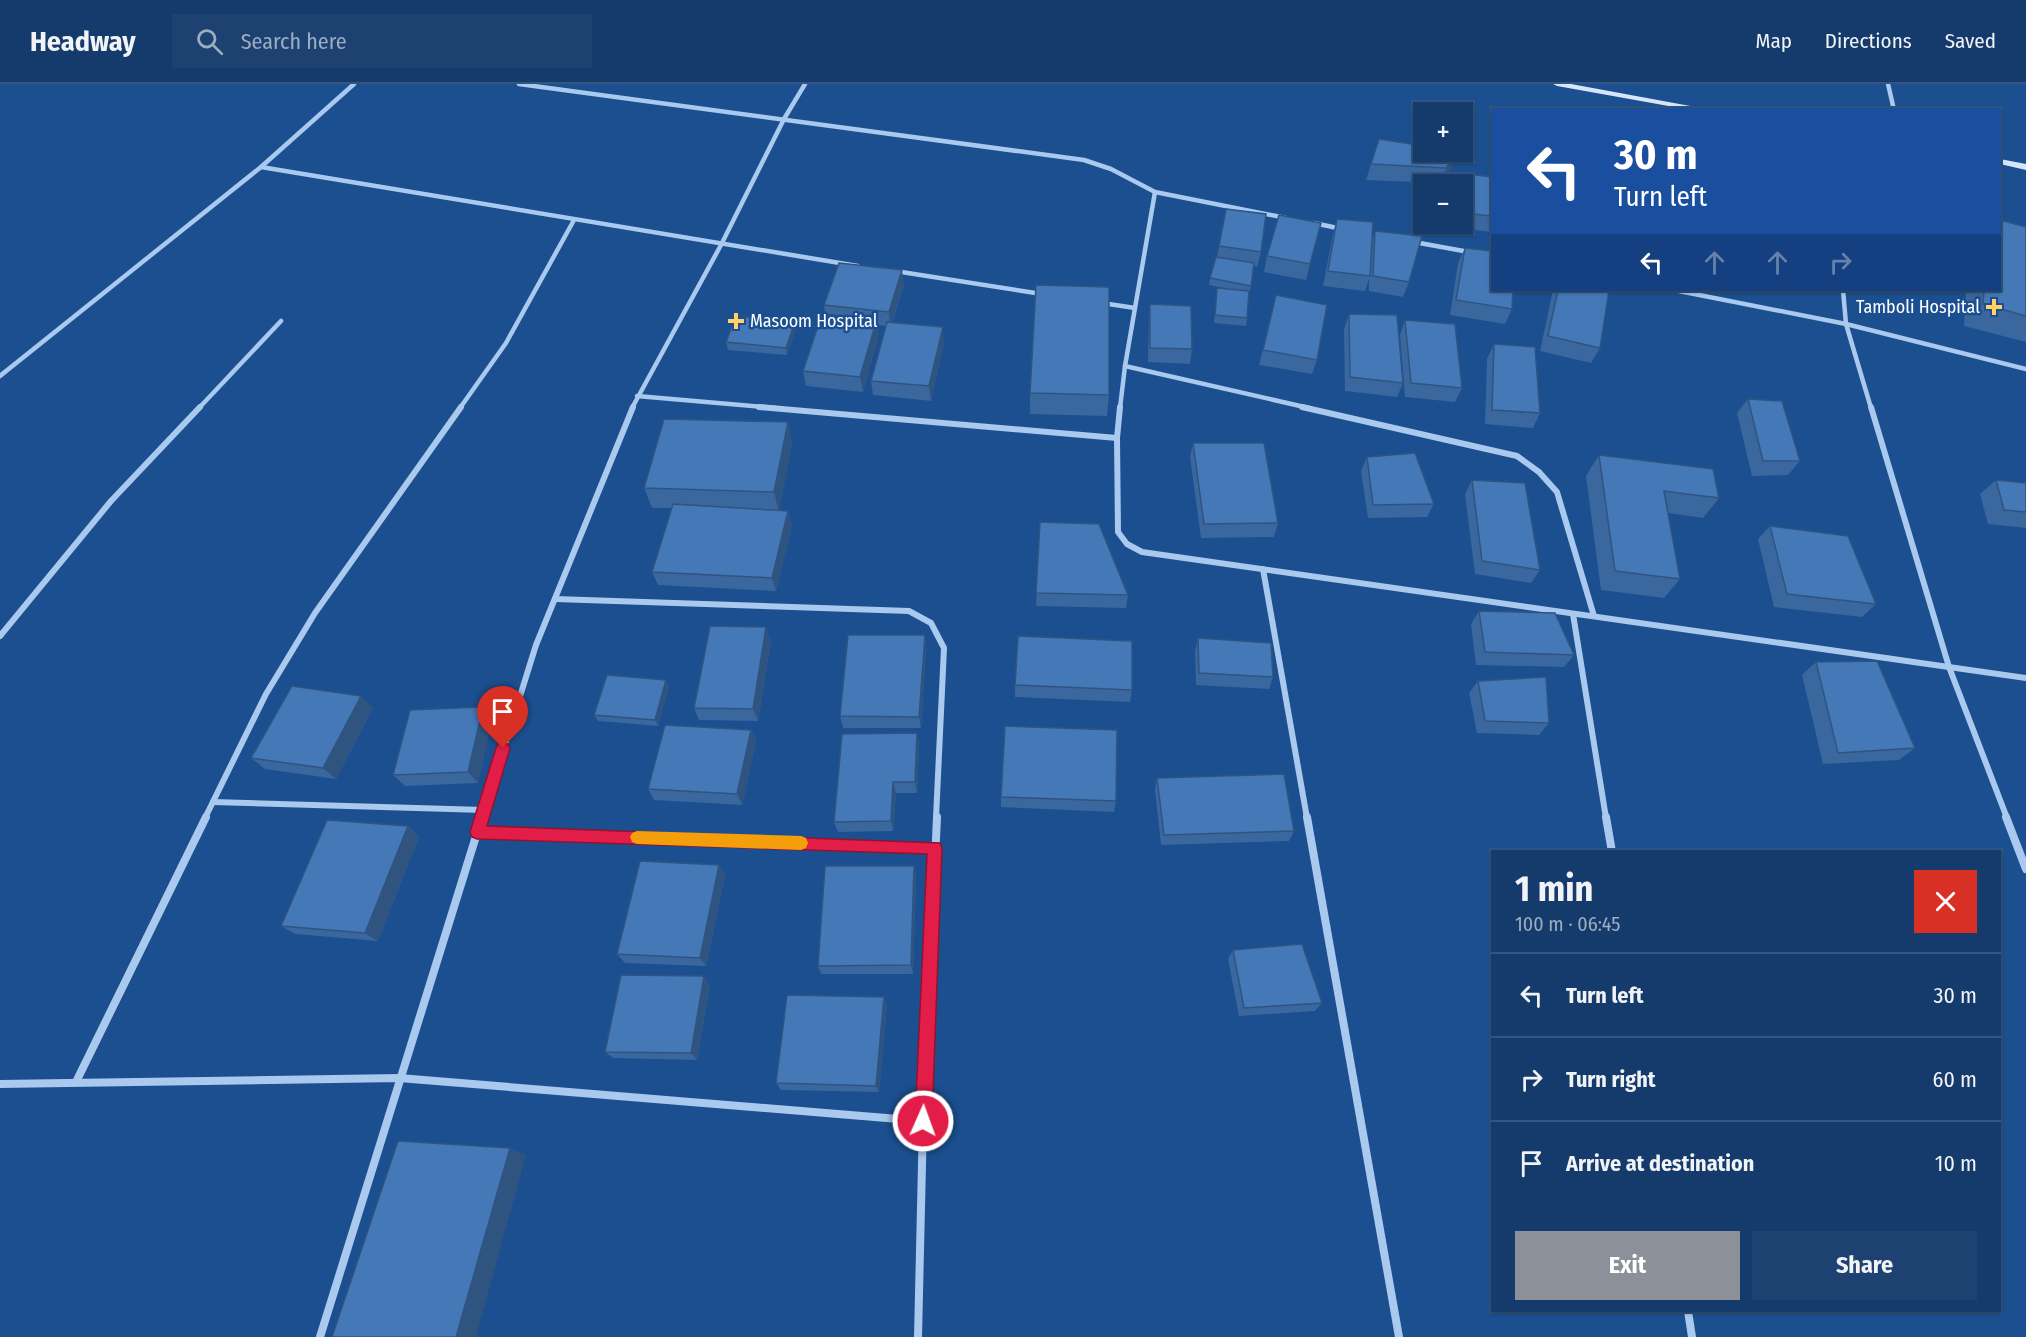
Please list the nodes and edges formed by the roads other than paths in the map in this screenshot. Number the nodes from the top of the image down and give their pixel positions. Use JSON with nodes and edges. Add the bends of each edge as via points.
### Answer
{"nodes":[{"id":1,"x":354,"y":84,"type":"edge"},
{"id":2,"x":519,"y":84,"type":"edge"},
{"id":3,"x":805,"y":84,"type":"edge"},
{"id":4,"x":1557,"y":84,"type":"edge"},
{"id":5,"x":1888,"y":84,"type":"edge"},
{"id":6,"x":1696,"y":108,"type":"edge"},
{"id":7,"x":1894,"y":108,"type":"edge"},
{"id":8,"x":784,"y":119,"type":"junction"},
{"id":9,"x":2001,"y":162,"type":"edge"},
{"id":10,"x":261,"y":167,"type":"junction"},
{"id":11,"x":2026,"y":167,"type":"edge"},
{"id":12,"x":1155,"y":192,"type":"junction"},
{"id":13,"x":574,"y":220,"type":"junction"},
{"id":14,"x":1297,"y":220,"type":"edge"},
{"id":15,"x":1309,"y":222,"type":"edge"},
{"id":16,"x":1343,"y":229,"type":"edge"},
{"id":17,"x":1412,"y":241,"type":"edge"},
{"id":18,"x":720,"y":244,"type":"junction"},
{"id":19,"x":1481,"y":254,"type":"edge"},
{"id":20,"x":863,"y":266,"type":"edge"},
{"id":21,"x":886,"y":270,"type":"edge"},
{"id":22,"x":1679,"y":291,"type":"edge"},
{"id":23,"x":1843,"y":291,"type":"edge"},
{"id":24,"x":1052,"y":296,"type":"edge"},
{"id":25,"x":1100,"y":303,"type":"edge"},
{"id":26,"x":1135,"y":308,"type":"junction"},
{"id":27,"x":281,"y":321,"type":"dead end"},
{"id":28,"x":1846,"y":324,"type":"junction"},
{"id":29,"x":1125,"y":366,"type":"junction"},
{"id":30,"x":2026,"y":369,"type":"edge"},
{"id":31,"x":0,"y":376,"type":"edge"},
{"id":32,"x":637,"y":396,"type":"junction"},
{"id":33,"x":1117,"y":438,"type":"junction"},
{"id":34,"x":1263,"y":569,"type":"junction"},
{"id":35,"x":555,"y":599,"type":"junction"},
{"id":36,"x":1573,"y":614,"type":"junction"},
{"id":37,"x":1593,"y":616,"type":"junction"},
{"id":38,"x":0,"y":636,"type":"edge"},
{"id":39,"x":1949,"y":667,"type":"junction"},
{"id":40,"x":2026,"y":678,"type":"edge"},
{"id":41,"x":213,"y":802,"type":"junction"},
{"id":42,"x":484,"y":810,"type":"junction"},
{"id":43,"x":477,"y":832,"type":"junction"},
{"id":44,"x":935,"y":848,"type":"junction"},
{"id":45,"x":1612,"y":850,"type":"edge"},
{"id":46,"x":2026,"y":869,"type":"edge"},
{"id":47,"x":399,"y":1078,"type":"junction"},
{"id":48,"x":76,"y":1083,"type":"junction"},
{"id":49,"x":0,"y":1084,"type":"edge"},
{"id":50,"x":923,"y":1121,"type":"junction"},
{"id":51,"x":1688,"y":1312,"type":"edge"},
{"id":52,"x":320,"y":1337,"type":"edge"},
{"id":53,"x":918,"y":1337,"type":"edge"},
{"id":54,"x":1399,"y":1337,"type":"edge"},
{"id":55,"x":1692,"y":1337,"type":"edge"}],
"edges":[{"from":1,"to":10,"type":"street"},
{"from":2,"to":8,"type":"street"},
{"from":3,"to":8,"type":"street"},
{"from":4,"to":6,"type":"street"},
{"from":5,"to":7,"type":"street"},
{"from":8,"to":12,"type":"street","via":[[1084,160]]},
{"from":8,"to":18,"type":"street"},
{"from":9,"to":11,"type":"street"},
{"from":10,"to":13,"type":"street"},
{"from":10,"to":31,"type":"street"},
{"from":12,"to":14,"type":"street"},
{"from":12,"to":26,"type":"street"},
{"from":13,"to":18,"type":"street"},
{"from":13,"to":41,"type":"street","via":[[506,344],[315,613],[266,694]]},
{"from":15,"to":16,"type":"street"},
{"from":17,"to":19,"type":"street"},
{"from":18,"to":20,"type":"street"},
{"from":18,"to":32,"type":"street"},
{"from":21,"to":24,"type":"street"},
{"from":22,"to":28,"type":"street"},
{"from":23,"to":28,"type":"street"},
{"from":25,"to":26,"type":"street"},
{"from":26,"to":29,"type":"street"},
{"from":27,"to":38,"type":"street","via":[[111,501]]},
{"from":28,"to":30,"type":"street"},
{"from":28,"to":39,"type":"street"},
{"from":29,"to":33,"type":"street"},
{"from":29,"to":37,"type":"street","via":[[1517,456],[1533,465],[1557,492]]},
{"from":32,"to":33,"type":"street"},
{"from":32,"to":35,"type":"street"},
{"from":33,"to":34,"type":"street","via":[[1118,532],[1127,544],[1142,552]]},
{"from":34,"to":36,"type":"street"},
{"from":34,"to":54,"type":"street"},
{"from":35,"to":42,"type":"street","via":[[536,645]]},
{"from":35,"to":44,"type":"street","via":[[909,611],[931,623],[944,648]]},
{"from":36,"to":37,"type":"street"},
{"from":36,"to":45,"type":"street"},
{"from":37,"to":39,"type":"street"},
{"from":39,"to":40,"type":"street"},
{"from":39,"to":46,"type":"street"},
{"from":41,"to":42,"type":"street"},
{"from":41,"to":48,"type":"street"},
{"from":42,"to":43,"type":"street"},
{"from":43,"to":44,"type":"street"},
{"from":43,"to":47,"type":"street"},
{"from":44,"to":50,"type":"street"},
{"from":47,"to":48,"type":"street"},
{"from":47,"to":50,"type":"street"},
{"from":47,"to":52,"type":"street"},
{"from":48,"to":49,"type":"street"},
{"from":50,"to":53,"type":"street"},
{"from":51,"to":55,"type":"street"}]}
